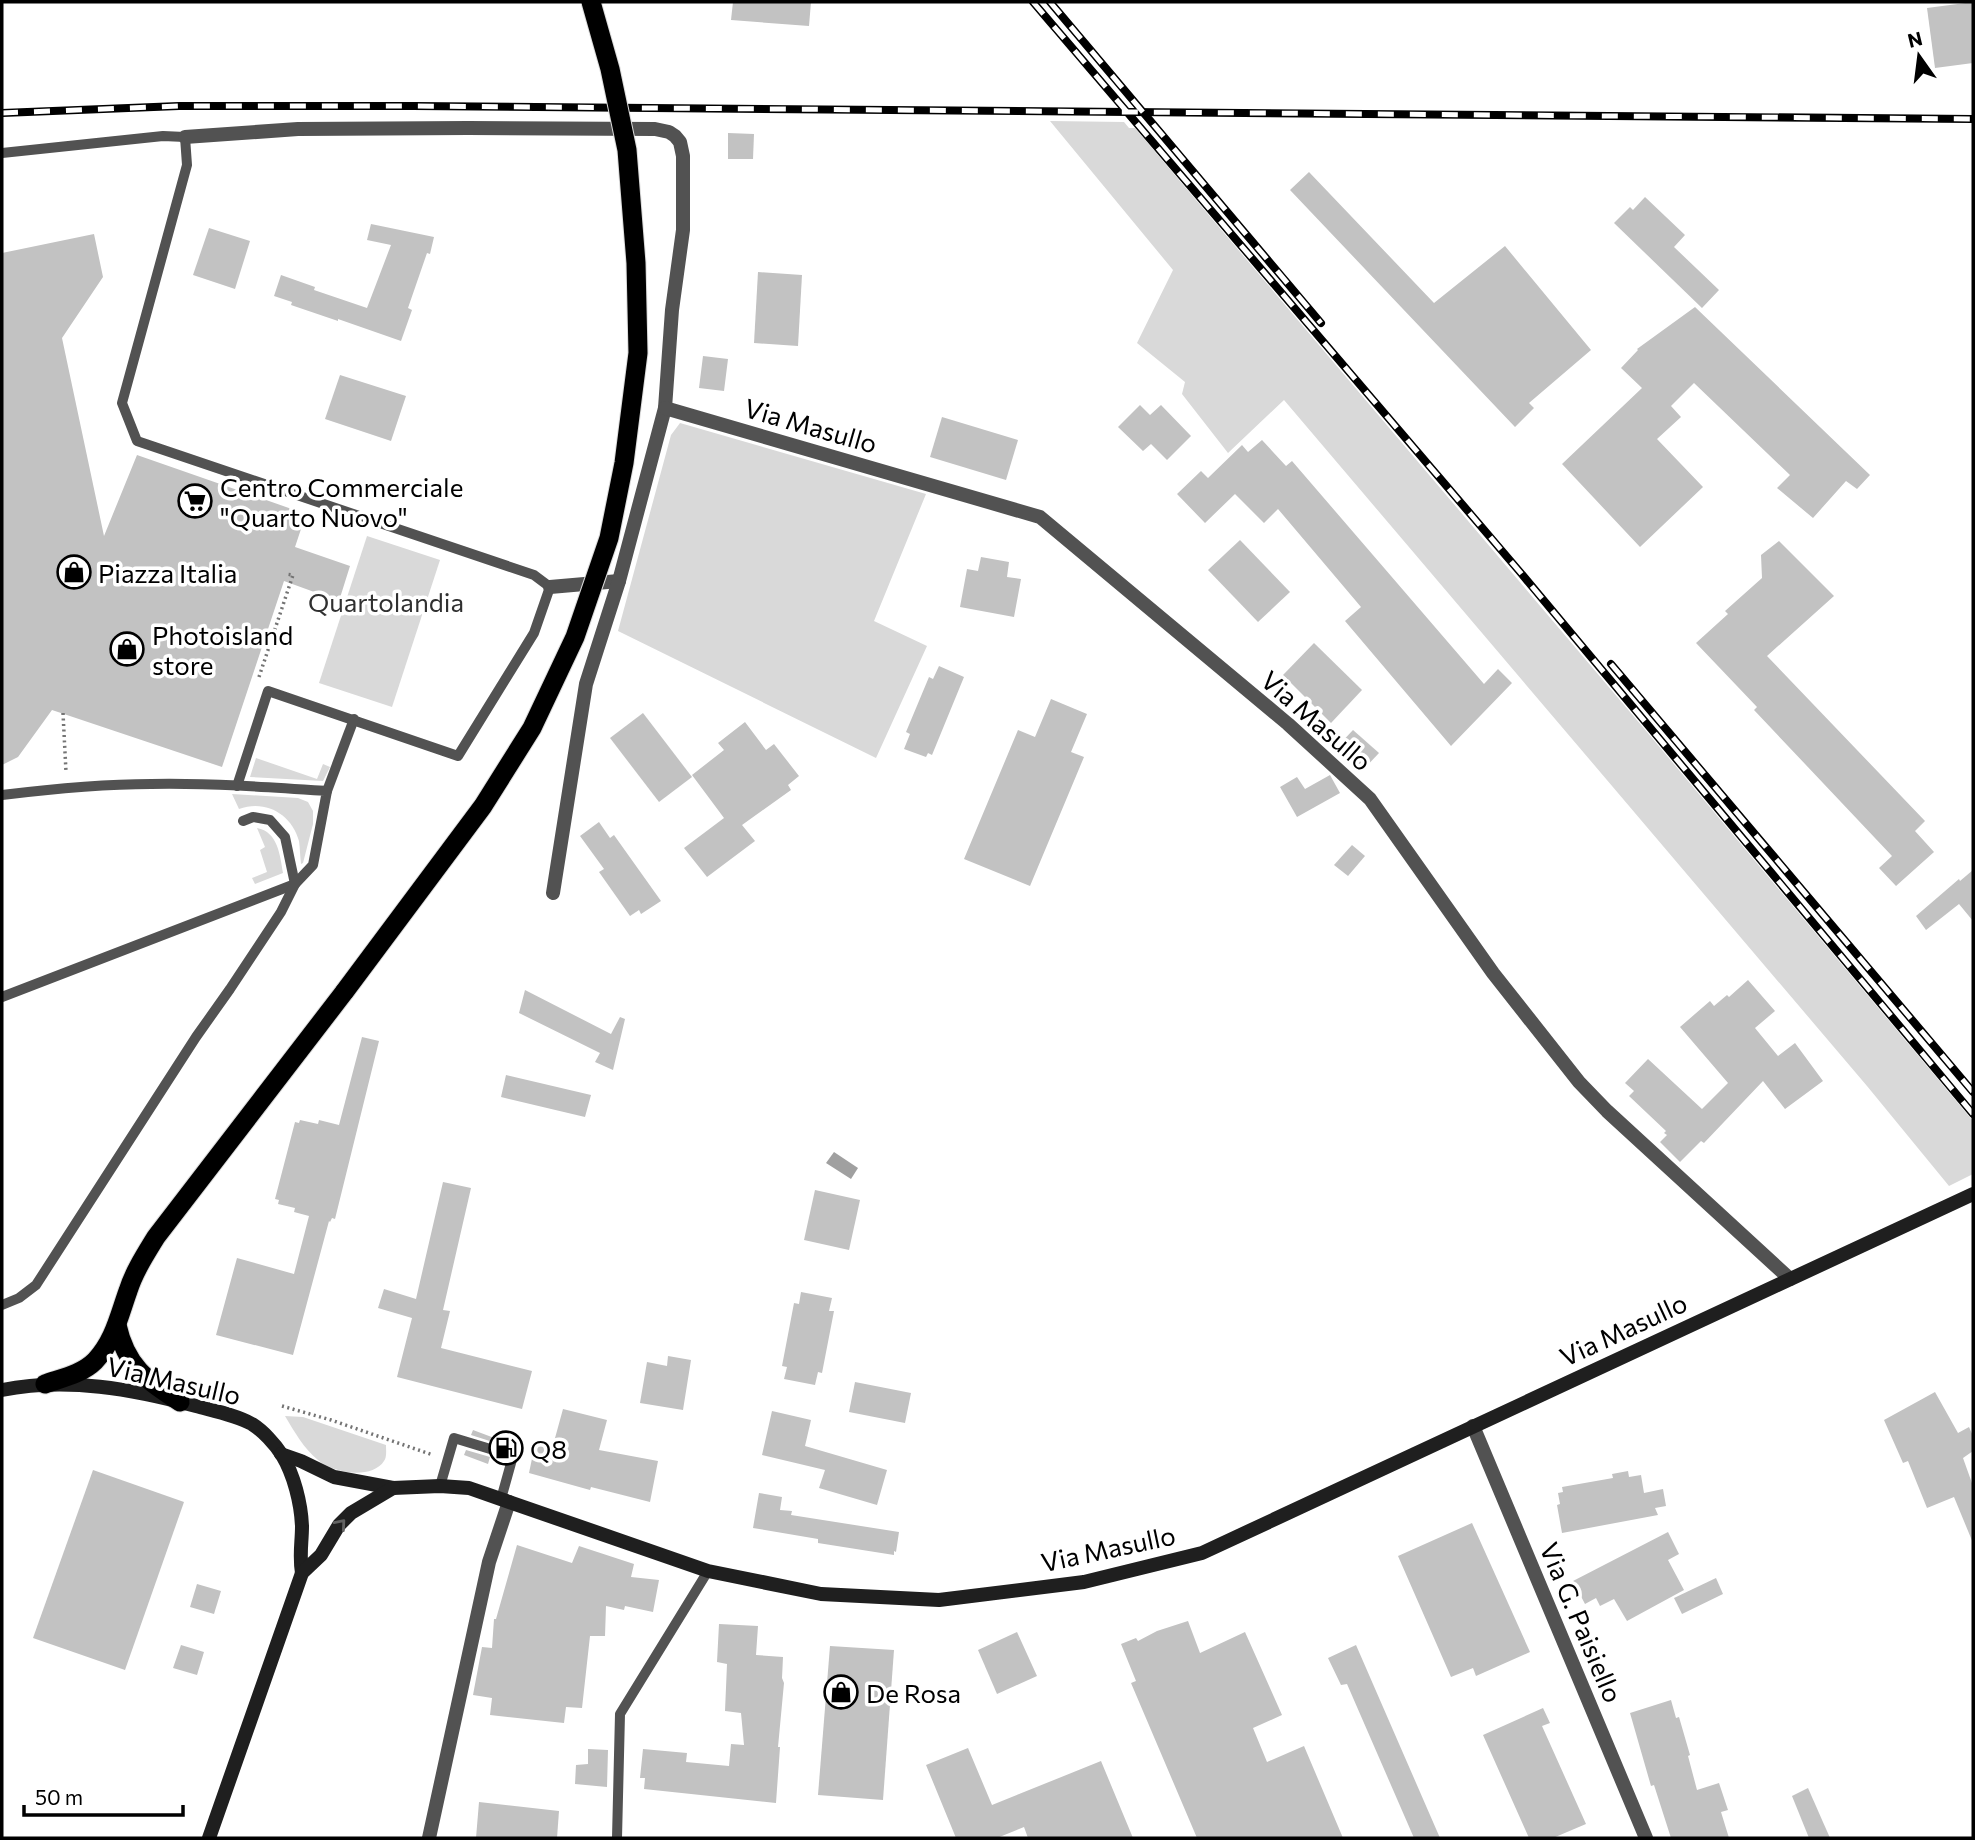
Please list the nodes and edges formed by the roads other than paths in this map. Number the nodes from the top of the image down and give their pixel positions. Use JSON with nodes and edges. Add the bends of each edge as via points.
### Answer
{"nodes":[{"id":1,"x":591,"y":2,"type":"edge"},
{"id":2,"x":185,"y":137,"type":"junction"},
{"id":3,"x":2,"y":153,"type":"edge"},
{"id":4,"x":665,"y":408,"type":"junction"},
{"id":5,"x":618,"y":581,"type":"junction"},
{"id":6,"x":550,"y":587,"type":"junction"},
{"id":7,"x":354,"y":719,"type":"junction"},
{"id":8,"x":237,"y":786,"type":"junction"},
{"id":9,"x":327,"y":791,"type":"junction"},
{"id":10,"x":2,"y":795,"type":"edge"},
{"id":11,"x":243,"y":821,"type":"dead end"},
{"id":12,"x":295,"y":884,"type":"junction"},
{"id":13,"x":553,"y":893,"type":"dead end"},
{"id":14,"x":2,"y":997,"type":"edge"},
{"id":15,"x":1973,"y":1194,"type":"edge"},
{"id":16,"x":1790,"y":1279,"type":"junction"},
{"id":17,"x":2,"y":1305,"type":"edge"},
{"id":18,"x":117,"y":1325,"type":"junction"},
{"id":19,"x":45,"y":1384,"type":"junction"},
{"id":20,"x":2,"y":1390,"type":"edge"},
{"id":21,"x":180,"y":1402,"type":"junction"},
{"id":22,"x":1473,"y":1426,"type":"junction"},
{"id":23,"x":281,"y":1454,"type":"junction"},
{"id":24,"x":440,"y":1486,"type":"junction"},
{"id":25,"x":393,"y":1488,"type":"junction"},
{"id":26,"x":505,"y":1500,"type":"junction"},
{"id":27,"x":708,"y":1571,"type":"junction"},
{"id":28,"x":302,"y":1573,"type":"junction"},
{"id":29,"x":209,"y":1838,"type":"edge"},
{"id":30,"x":429,"y":1838,"type":"edge"},
{"id":31,"x":617,"y":1838,"type":"edge"},
{"id":32,"x":1646,"y":1838,"type":"edge"}],
"edges":[{"from":1,"to":18,"type":"highway","bridge":true,"via":[[627,150],[638,354],[609,538],[575,637],[532,728],[483,806],[156,1237],[131,1282]]},
{"from":2,"to":3,"type":"lane"},
{"from":2,"to":4,"type":"street","via":[[337,129],[669,132],[683,149],[683,230]]},
{"from":2,"to":6,"type":"lane","via":[[187,165],[122,403],[137,441],[534,575]]},
{"from":4,"to":5,"type":"street"},
{"from":4,"to":16,"type":"street","name":"Via Masullo","via":[[1040,517],[1288,724],[1370,799],[1493,974],[1579,1082]]},
{"from":5,"to":6,"type":"street"},
{"from":5,"to":13,"type":"street","via":[[586,684]]},
{"from":6,"to":7,"type":"lane","via":[[534,633],[458,756]]},
{"from":7,"to":8,"type":"lane","via":[[268,691]]},
{"from":7,"to":9,"type":"lane"},
{"from":8,"to":9,"type":"lane"},
{"from":8,"to":10,"type":"lane","via":[[151,784]]},
{"from":9,"to":12,"type":"lane","via":[[313,865]]},
{"from":11,"to":12,"type":"lane","via":[[253,817],[270,820],[285,837]]},
{"from":12,"to":14,"type":"lane"},
{"from":12,"to":17,"type":"lane","via":[[36,1285]]},
{"from":15,"to":16,"type":"main road","name":"Via Masullo"},
{"from":16,"to":22,"type":"main road","name":"Via Masullo"},
{"from":18,"to":19,"type":"highway","via":[[94,1361],[78,1373]]},
{"from":18,"to":21,"type":"highway","via":[[127,1355],[140,1373]]},
{"from":19,"to":20,"type":"main road","name":"Via Masullo"},
{"from":19,"to":21,"type":"main road","name":"Via Masullo","via":[[120,1389]]},
{"from":21,"to":23,"type":"main road","name":"Via Masullo","via":[[253,1425]]},
{"from":22,"to":27,"type":"main road","name":"Via Masullo","via":[[1202,1553],[1084,1582],[939,1601],[821,1594]]},
{"from":22,"to":32,"type":"street","name":"Via G. Paisiello"},
{"from":23,"to":25,"type":"main road","name":"Via Masullo","via":[[334,1477]]},
{"from":23,"to":28,"type":"main road","name":"Via Masullo","via":[[301,1515]]},
{"from":24,"to":25,"type":"main road","name":"Via Masullo"},
{"from":24,"to":26,"type":"main road","name":"Via Masullo","via":[[469,1488]]},
{"from":24,"to":26,"type":"lane","via":[[454,1438],[513,1456]]},
{"from":28,"to":25,"type":"main road","name":"Via Masullo","one_way":true,"via":[[351,1513]]},
{"from":26,"to":27,"type":"main road","name":"Via Masullo"},
{"from":26,"to":30,"type":"street"},
{"from":27,"to":31,"type":"lane","via":[[620,1713]]},
{"from":28,"to":29,"type":"main road","name":"Via Masullo"}]}
